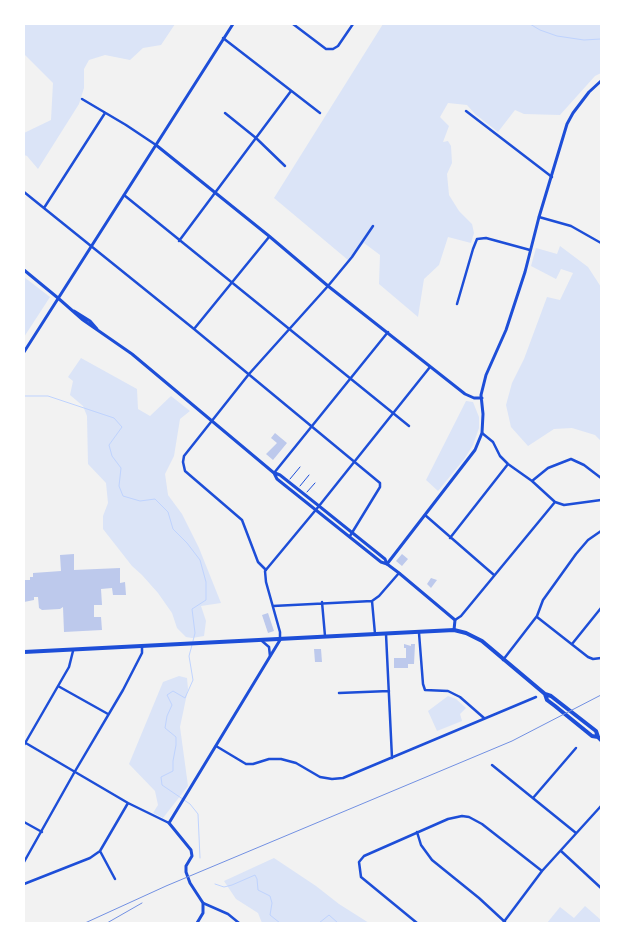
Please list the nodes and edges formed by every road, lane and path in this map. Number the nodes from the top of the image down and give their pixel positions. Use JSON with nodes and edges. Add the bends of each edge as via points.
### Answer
{"nodes":[{"id":1,"x":233,"y":24,"type":"edge"},
{"id":2,"x":294,"y":24,"type":"edge"},
{"id":3,"x":353,"y":24,"type":"edge"},
{"id":4,"x":223,"y":38,"type":"junction"},
{"id":5,"x":601,"y":81,"type":"edge"},
{"id":6,"x":291,"y":91,"type":"junction"},
{"id":7,"x":82,"y":99,"type":"dead end"},
{"id":8,"x":466,"y":111,"type":"dead end"},
{"id":9,"x":105,"y":113,"type":"junction"},
{"id":10,"x":225,"y":113,"type":"dead end"},
{"id":11,"x":320,"y":113,"type":"dead end"},
{"id":12,"x":256,"y":138,"type":"junction"},
{"id":13,"x":156,"y":146,"type":"junction"},
{"id":14,"x":285,"y":166,"type":"dead end"},
{"id":15,"x":552,"y":177,"type":"junction"},
{"id":16,"x":24,"y":192,"type":"edge"},
{"id":17,"x":216,"y":193,"type":"junction"},
{"id":18,"x":124,"y":195,"type":"junction"},
{"id":19,"x":44,"y":208,"type":"junction"},
{"id":20,"x":539,"y":217,"type":"junction"},
{"id":21,"x":373,"y":226,"type":"dead end"},
{"id":22,"x":270,"y":236,"type":"junction"},
{"id":23,"x":179,"y":241,"type":"junction"},
{"id":24,"x":601,"y":243,"type":"edge"},
{"id":25,"x":91,"y":246,"type":"junction"},
{"id":26,"x":530,"y":250,"type":"junction"},
{"id":27,"x":24,"y":270,"type":"edge"},
{"id":28,"x":233,"y":283,"type":"junction"},
{"id":29,"x":328,"y":286,"type":"junction"},
{"id":30,"x":58,"y":298,"type":"junction"},
{"id":31,"x":457,"y":304,"type":"dead end"},
{"id":32,"x":194,"y":329,"type":"junction"},
{"id":33,"x":289,"y":330,"type":"junction"},
{"id":34,"x":388,"y":332,"type":"junction"},
{"id":35,"x":24,"y":352,"type":"edge"},
{"id":36,"x":430,"y":366,"type":"junction"},
{"id":37,"x":249,"y":374,"type":"junction"},
{"id":38,"x":351,"y":379,"type":"junction"},
{"id":39,"x":482,"y":398,"type":"junction"},
{"id":40,"x":393,"y":414,"type":"junction"},
{"id":41,"x":212,"y":422,"type":"junction"},
{"id":42,"x":312,"y":426,"type":"junction"},
{"id":43,"x":408,"y":426,"type":"dead end"},
{"id":44,"x":482,"y":433,"type":"junction"},
{"id":45,"x":354,"y":462,"type":"junction"},
{"id":46,"x":508,"y":464,"type":"junction"},
{"id":47,"x":300,"y":467,"type":"dead end"},
{"id":48,"x":274,"y":473,"type":"junction"},
{"id":49,"x":309,"y":475,"type":"dead end"},
{"id":50,"x":601,"y":478,"type":"edge"},
{"id":51,"x":288,"y":481,"type":"junction"},
{"id":52,"x":532,"y":481,"type":"junction"},
{"id":53,"x":315,"y":483,"type":"dead end"},
{"id":54,"x":298,"y":489,"type":"junction"},
{"id":55,"x":305,"y":495,"type":"junction"},
{"id":56,"x":601,"y":500,"type":"edge"},
{"id":57,"x":555,"y":502,"type":"junction"},
{"id":58,"x":320,"y":506,"type":"junction"},
{"id":59,"x":316,"y":509,"type":"junction"},
{"id":60,"x":425,"y":515,"type":"junction"},
{"id":61,"x":601,"y":531,"type":"edge"},
{"id":62,"x":351,"y":534,"type":"junction"},
{"id":63,"x":450,"y":538,"type":"junction"},
{"id":64,"x":387,"y":564,"type":"junction"},
{"id":65,"x":266,"y":570,"type":"junction"},
{"id":66,"x":399,"y":573,"type":"junction"},
{"id":67,"x":494,"y":575,"type":"junction"},
{"id":68,"x":372,"y":601,"type":"junction"},
{"id":69,"x":322,"y":602,"type":"junction"},
{"id":70,"x":273,"y":606,"type":"junction"},
{"id":71,"x":601,"y":608,"type":"edge"},
{"id":72,"x":537,"y":616,"type":"junction"},
{"id":73,"x":455,"y":620,"type":"junction"},
{"id":74,"x":454,"y":630,"type":"junction"},
{"id":75,"x":419,"y":633,"type":"junction"},
{"id":76,"x":386,"y":634,"type":"junction"},
{"id":77,"x":375,"y":635,"type":"junction"},
{"id":78,"x":325,"y":638,"type":"junction"},
{"id":79,"x":280,"y":640,"type":"junction"},
{"id":80,"x":262,"y":641,"type":"junction"},
{"id":81,"x":572,"y":644,"type":"junction"},
{"id":82,"x":142,"y":647,"type":"junction"},
{"id":83,"x":73,"y":651,"type":"junction"},
{"id":84,"x":24,"y":652,"type":"edge"},
{"id":85,"x":270,"y":657,"type":"junction"},
{"id":86,"x":601,"y":658,"type":"edge"},
{"id":87,"x":504,"y":660,"type":"junction"},
{"id":88,"x":58,"y":686,"type":"junction"},
{"id":89,"x":389,"y":691,"type":"junction"},
{"id":90,"x":339,"y":692,"type":"dead end"},
{"id":91,"x":545,"y":694,"type":"junction"},
{"id":92,"x":536,"y":697,"type":"dead end"},
{"id":93,"x":108,"y":714,"type":"junction"},
{"id":94,"x":484,"y":719,"type":"junction"},
{"id":95,"x":599,"y":738,"type":"edge"},
{"id":96,"x":24,"y":744,"type":"edge"},
{"id":97,"x":216,"y":746,"type":"junction"},
{"id":98,"x":576,"y":748,"type":"dead end"},
{"id":99,"x":392,"y":758,"type":"junction"},
{"id":100,"x":492,"y":765,"type":"dead end"},
{"id":101,"x":74,"y":773,"type":"junction"},
{"id":102,"x":533,"y":798,"type":"junction"},
{"id":103,"x":128,"y":803,"type":"junction"},
{"id":104,"x":601,"y":806,"type":"edge"},
{"id":105,"x":598,"y":810,"type":"junction"},
{"id":106,"x":601,"y":813,"type":"edge"},
{"id":107,"x":24,"y":822,"type":"edge"},
{"id":108,"x":169,"y":823,"type":"junction"},
{"id":109,"x":42,"y":832,"type":"junction"},
{"id":110,"x":417,"y":832,"type":"junction"},
{"id":111,"x":576,"y":833,"type":"junction"},
{"id":112,"x":561,"y":850,"type":"junction"},
{"id":113,"x":100,"y":851,"type":"junction"},
{"id":114,"x":24,"y":862,"type":"edge"},
{"id":115,"x":542,"y":871,"type":"junction"},
{"id":116,"x":115,"y":879,"type":"dead end"},
{"id":117,"x":24,"y":884,"type":"edge"},
{"id":118,"x":601,"y":888,"type":"edge"},
{"id":119,"x":203,"y":903,"type":"junction"},
{"id":120,"x":504,"y":922,"type":"edge"},
{"id":121,"x":197,"y":923,"type":"edge"},
{"id":122,"x":239,"y":923,"type":"edge"},
{"id":123,"x":417,"y":923,"type":"edge"}],
"edges":[{"from":1,"to":4,"type":"street"},
{"from":2,"to":3,"type":"street","via":[[326,49],[338,46]]},
{"from":4,"to":6,"type":"street"},
{"from":4,"to":13,"type":"street"},
{"from":5,"to":15,"type":"street","via":[[573,112]]},
{"from":6,"to":11,"type":"street"},
{"from":6,"to":12,"type":"street"},
{"from":7,"to":9,"type":"street"},
{"from":8,"to":15,"type":"street"},
{"from":9,"to":13,"type":"street"},
{"from":9,"to":19,"type":"street"},
{"from":10,"to":12,"type":"street"},
{"from":12,"to":14,"type":"street"},
{"from":12,"to":17,"type":"street"},
{"from":13,"to":17,"type":"street"},
{"from":13,"to":18,"type":"street"},
{"from":15,"to":20,"type":"street"},
{"from":16,"to":19,"type":"street"},
{"from":17,"to":22,"type":"street"},
{"from":17,"to":23,"type":"street"},
{"from":18,"to":23,"type":"street"},
{"from":18,"to":25,"type":"street"},
{"from":19,"to":25,"type":"street"},
{"from":20,"to":24,"type":"street","via":[[571,226]]},
{"from":20,"to":26,"type":"street"},
{"from":21,"to":29,"type":"street"},
{"from":22,"to":28,"type":"street"},
{"from":22,"to":29,"type":"street"},
{"from":23,"to":28,"type":"street"},
{"from":25,"to":30,"type":"street"},
{"from":25,"to":32,"type":"street"},
{"from":26,"to":31,"type":"street","via":[[486,238],[477,239]]},
{"from":26,"to":39,"type":"street","via":[[506,330],[486,375]]},
{"from":27,"to":30,"type":"street"},
{"from":28,"to":32,"type":"street"},
{"from":28,"to":33,"type":"street"},
{"from":29,"to":33,"type":"street"},
{"from":29,"to":34,"type":"street"},
{"from":30,"to":35,"type":"street"},
{"from":30,"to":41,"type":"street","via":[[132,354]]},
{"from":32,"to":37,"type":"street"},
{"from":33,"to":37,"type":"street"},
{"from":33,"to":38,"type":"street"},
{"from":34,"to":36,"type":"street"},
{"from":34,"to":38,"type":"street"},
{"from":36,"to":39,"type":"street","via":[[465,394]]},
{"from":36,"to":40,"type":"street"},
{"from":37,"to":41,"type":"street"},
{"from":37,"to":42,"type":"street"},
{"from":38,"to":40,"type":"street"},
{"from":38,"to":42,"type":"street"},
{"from":39,"to":44,"type":"street"},
{"from":40,"to":43,"type":"street"},
{"from":40,"to":45,"type":"street"},
{"from":41,"to":48,"type":"street"},
{"from":41,"to":65,"type":"street","via":[[184,456],[185,471],[242,520],[258,562]]},
{"from":42,"to":45,"type":"street"},
{"from":42,"to":48,"type":"street"},
{"from":44,"to":46,"type":"street","via":[[493,442]]},
{"from":44,"to":60,"type":"street","via":[[475,450]]},
{"from":45,"to":58,"type":"street"},
{"from":45,"to":62,"type":"street","via":[[381,485]]},
{"from":46,"to":52,"type":"street"},
{"from":46,"to":63,"type":"street"},
{"from":47,"to":51,"type":"path"},
{"from":48,"to":51,"type":"street"},
{"from":48,"to":59,"type":"street","via":[[277,479]]},
{"from":49,"to":54,"type":"path"},
{"from":50,"to":52,"type":"street","via":[[571,459],[548,468]]},
{"from":51,"to":54,"type":"street"},
{"from":52,"to":57,"type":"street"},
{"from":53,"to":55,"type":"path"},
{"from":54,"to":55,"type":"street"},
{"from":55,"to":58,"type":"street"},
{"from":56,"to":57,"type":"street","via":[[564,505]]},
{"from":57,"to":67,"type":"street"},
{"from":58,"to":59,"type":"street"},
{"from":58,"to":62,"type":"street"},
{"from":59,"to":62,"type":"street"},
{"from":59,"to":65,"type":"street"},
{"from":60,"to":63,"type":"street"},
{"from":60,"to":64,"type":"street"},
{"from":61,"to":72,"type":"street","via":[[576,554],[543,600]]},
{"from":62,"to":64,"type":"street"},
{"from":63,"to":67,"type":"street"},
{"from":64,"to":66,"type":"street"},
{"from":65,"to":70,"type":"street"},
{"from":66,"to":68,"type":"street"},
{"from":66,"to":73,"type":"street"},
{"from":67,"to":73,"type":"street"},
{"from":68,"to":69,"type":"street"},
{"from":68,"to":77,"type":"street"},
{"from":69,"to":70,"type":"street"},
{"from":69,"to":78,"type":"street"},
{"from":70,"to":79,"type":"street"},
{"from":71,"to":81,"type":"street"},
{"from":72,"to":81,"type":"street"},
{"from":72,"to":87,"type":"street"},
{"from":73,"to":74,"type":"street"},
{"from":74,"to":75,"type":"main road"},
{"from":74,"to":87,"type":"main road","via":[[473,636]]},
{"from":75,"to":76,"type":"main road"},
{"from":75,"to":94,"type":"street","via":[[425,690],[448,691],[460,696]]},
{"from":76,"to":77,"type":"main road"},
{"from":76,"to":89,"type":"street"},
{"from":77,"to":78,"type":"main road"},
{"from":78,"to":79,"type":"main road"},
{"from":79,"to":80,"type":"main road"},
{"from":79,"to":85,"type":"street"},
{"from":80,"to":82,"type":"main road"},
{"from":80,"to":85,"type":"street","via":[[269,647]]},
{"from":81,"to":86,"type":"street","via":[[588,657]]},
{"from":82,"to":83,"type":"main road"},
{"from":82,"to":93,"type":"street","via":[[142,653]]},
{"from":83,"to":84,"type":"main road"},
{"from":83,"to":88,"type":"street","via":[[69,667]]},
{"from":85,"to":97,"type":"street"},
{"from":87,"to":91,"type":"main road"},
{"from":88,"to":93,"type":"street"},
{"from":88,"to":96,"type":"street"},
{"from":89,"to":90,"type":"street"},
{"from":89,"to":99,"type":"street"},
{"from":91,"to":95,"type":"main road","via":[[596,731]]},
{"from":91,"to":95,"type":"main road","via":[[547,700],[592,736]]},
{"from":92,"to":94,"type":"street"},
{"from":93,"to":101,"type":"street"},
{"from":94,"to":99,"type":"street"},
{"from":96,"to":101,"type":"street"},
{"from":97,"to":99,"type":"street","via":[[246,764],[269,758],[281,759],[296,763],[320,777],[332,779],[343,778]]},
{"from":97,"to":108,"type":"street"},
{"from":98,"to":102,"type":"street"},
{"from":100,"to":102,"type":"street"},
{"from":101,"to":103,"type":"street"},
{"from":101,"to":109,"type":"street"},
{"from":102,"to":111,"type":"street"},
{"from":103,"to":108,"type":"street"},
{"from":103,"to":113,"type":"street"},
{"from":104,"to":105,"type":"street"},
{"from":105,"to":106,"type":"street"},
{"from":105,"to":111,"type":"street"},
{"from":107,"to":109,"type":"street"},
{"from":108,"to":119,"type":"street","via":[[191,850],[186,872]]},
{"from":109,"to":114,"type":"street"},
{"from":110,"to":115,"type":"street","via":[[448,819],[469,817]]},
{"from":110,"to":120,"type":"street","via":[[421,845],[432,860]]},
{"from":110,"to":123,"type":"street","via":[[364,856],[359,862],[361,877]]},
{"from":111,"to":112,"type":"street"},
{"from":112,"to":115,"type":"street"},
{"from":112,"to":118,"type":"street"},
{"from":113,"to":116,"type":"street"},
{"from":113,"to":117,"type":"street"},
{"from":115,"to":120,"type":"street"},
{"from":119,"to":121,"type":"street","via":[[203,913]]},
{"from":119,"to":122,"type":"street","via":[[228,914]]}]}
